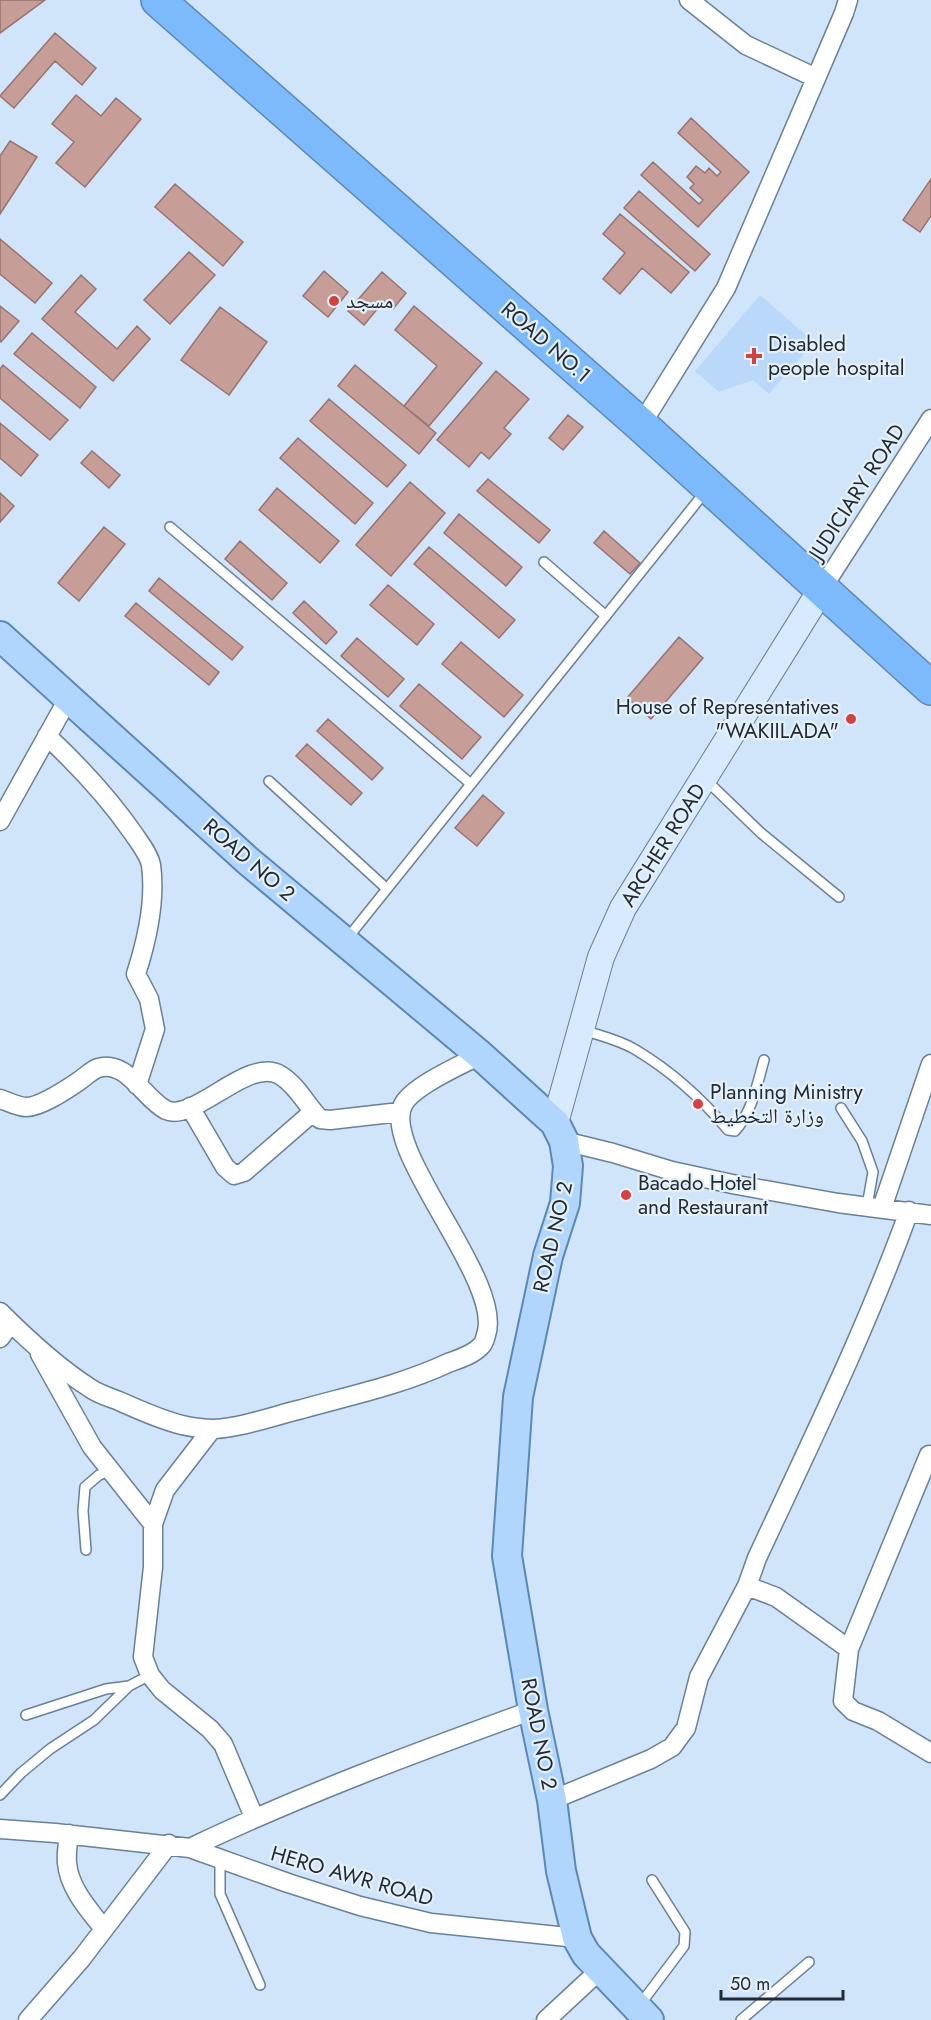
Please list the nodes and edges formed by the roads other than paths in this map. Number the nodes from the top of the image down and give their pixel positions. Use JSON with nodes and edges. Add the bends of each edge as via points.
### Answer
{"nodes":[{"id":1,"x":158,"y":0,"type":"edge"},
{"id":2,"x":690,"y":0,"type":"edge"},
{"id":3,"x":848,"y":0,"type":"edge"},
{"id":4,"x":816,"y":78,"type":"junction"},
{"id":5,"x":931,"y":419,"type":"edge"},
{"id":6,"x":641,"y":425,"type":"junction"},
{"id":7,"x":708,"y":488,"type":"junction"},
{"id":8,"x":170,"y":527,"type":"dead end"},
{"id":9,"x":544,"y":562,"type":"dead end"},
{"id":10,"x":821,"y":590,"type":"junction"},
{"id":11,"x":606,"y":616,"type":"junction"},
{"id":12,"x":0,"y":636,"type":"edge"},
{"id":13,"x":931,"y":688,"type":"edge"},
{"id":14,"x":68,"y":699,"type":"junction"},
{"id":15,"x":47,"y":736,"type":"junction"},
{"id":16,"x":705,"y":779,"type":"junction"},
{"id":17,"x":269,"y":781,"type":"dead end"},
{"id":18,"x":471,"y":784,"type":"junction"},
{"id":19,"x":0,"y":821,"type":"edge"},
{"id":20,"x":387,"y":889,"type":"junction"},
{"id":21,"x":839,"y":897,"type":"dead end"},
{"id":22,"x":345,"y":942,"type":"junction"},
{"id":23,"x":581,"y":1029,"type":"junction"},
{"id":24,"x":480,"y":1054,"type":"junction"},
{"id":25,"x":764,"y":1060,"type":"dead end"},
{"id":26,"x":931,"y":1064,"type":"edge"},
{"id":27,"x":137,"y":1085,"type":"junction"},
{"id":28,"x":0,"y":1099,"type":"edge"},
{"id":29,"x":190,"y":1107,"type":"junction"},
{"id":30,"x":841,"y":1108,"type":"dead end"},
{"id":31,"x":313,"y":1112,"type":"junction"},
{"id":32,"x":400,"y":1112,"type":"junction"},
{"id":33,"x":560,"y":1132,"type":"junction"},
{"id":34,"x":875,"y":1207,"type":"junction"},
{"id":35,"x":909,"y":1211,"type":"junction"},
{"id":36,"x":931,"y":1215,"type":"edge"},
{"id":37,"x":5,"y":1318,"type":"edge"},
{"id":38,"x":0,"y":1338,"type":"edge"},
{"id":39,"x":36,"y":1348,"type":"junction"},
{"id":40,"x":212,"y":1429,"type":"junction"},
{"id":41,"x":929,"y":1455,"type":"dead end"},
{"id":42,"x":110,"y":1471,"type":"junction"},
{"id":43,"x":153,"y":1524,"type":"junction"},
{"id":44,"x":86,"y":1550,"type":"dead end"},
{"id":45,"x":747,"y":1587,"type":"junction"},
{"id":46,"x":849,"y":1649,"type":"junction"},
{"id":47,"x":150,"y":1675,"type":"junction"},
{"id":48,"x":129,"y":1686,"type":"junction"},
{"id":49,"x":533,"y":1710,"type":"junction"},
{"id":50,"x":26,"y":1714,"type":"dead end"},
{"id":51,"x":930,"y":1748,"type":"edge"},
{"id":52,"x":0,"y":1795,"type":"edge"},
{"id":53,"x":552,"y":1800,"type":"junction"},
{"id":54,"x":254,"y":1817,"type":"junction"},
{"id":55,"x":0,"y":1829,"type":"edge"},
{"id":56,"x":69,"y":1834,"type":"junction"},
{"id":57,"x":169,"y":1844,"type":"junction"},
{"id":58,"x":190,"y":1848,"type":"junction"},
{"id":59,"x":220,"y":1859,"type":"junction"},
{"id":60,"x":652,"y":1880,"type":"dead end"},
{"id":61,"x":104,"y":1929,"type":"junction"},
{"id":62,"x":577,"y":1938,"type":"junction"},
{"id":63,"x":809,"y":1962,"type":"dead end"},
{"id":64,"x":601,"y":1969,"type":"junction"},
{"id":65,"x":260,"y":1985,"type":"dead end"},
{"id":66,"x":643,"y":2014,"type":"edge"},
{"id":67,"x":28,"y":2020,"type":"edge"},
{"id":68,"x":546,"y":2020,"type":"edge"},
{"id":69,"x":741,"y":2020,"type":"edge"}],
"edges":[{"from":1,"to":6,"type":"highway","name":"ROAD NO.1"},
{"from":2,"to":4,"type":"street","via":[[746,45]]},
{"from":3,"to":4,"type":"street"},
{"from":4,"to":6,"type":"street","via":[[726,288]]},
{"from":5,"to":10,"type":"street","name":"JUDICIARY ROAD"},
{"from":6,"to":7,"type":"highway","name":"ROAD NO.1"},
{"from":7,"to":10,"type":"highway","name":"ROAD NO.1"},
{"from":7,"to":11,"type":"lane"},
{"from":8,"to":18,"type":"lane"},
{"from":9,"to":11,"type":"lane"},
{"from":10,"to":13,"type":"highway","name":"ROAD NO.1"},
{"from":10,"to":16,"type":"main road","name":"ARCHER ROAD"},
{"from":11,"to":18,"type":"lane"},
{"from":12,"to":14,"type":"main road","name":"ROAD NO 2"},
{"from":14,"to":15,"type":"street"},
{"from":14,"to":22,"type":"main road","name":"ROAD NO 2"},
{"from":15,"to":19,"type":"street"},
{"from":15,"to":27,"type":"street","via":[[82,769],[118,812],[150,863],[152,894],[146,942],[136,975],[149,999],[155,1029]]},
{"from":16,"to":21,"type":"lane","via":[[760,833]]},
{"from":16,"to":23,"type":"main road","name":"ARCHER ROAD","via":[[623,908],[601,957]]},
{"from":17,"to":20,"type":"lane"},
{"from":18,"to":20,"type":"lane"},
{"from":20,"to":22,"type":"lane"},
{"from":22,"to":24,"type":"main road","name":"ROAD NO 2"},
{"from":23,"to":25,"type":"lane","via":[[636,1050],[684,1085],[728,1130],[735,1131],[740,1126],[752,1103]]},
{"from":23,"to":33,"type":"main road","name":"ARCHER ROAD"},
{"from":24,"to":32,"type":"street","via":[[414,1093]]},
{"from":24,"to":33,"type":"main road","name":"ROAD NO 2"},
{"from":26,"to":34,"type":"street"},
{"from":27,"to":28,"type":"street","via":[[121,1070],[106,1067],[97,1068],[44,1102],[26,1107]]},
{"from":27,"to":29,"type":"street","via":[[166,1110]]},
{"from":29,"to":31,"type":"street","via":[[263,1071],[278,1074],[288,1082]]},
{"from":29,"to":31,"type":"street","via":[[225,1167],[234,1175],[244,1172]]},
{"from":30,"to":34,"type":"lane","via":[[862,1141],[873,1172]]},
{"from":31,"to":32,"type":"street","via":[[320,1119],[330,1120]]},
{"from":32,"to":40,"type":"street","via":[[408,1148],[478,1283],[488,1313],[488,1331],[482,1346],[419,1377],[342,1400]]},
{"from":33,"to":34,"type":"street","via":[[672,1171]]},
{"from":33,"to":49,"type":"main road","name":"ROAD NO 2","via":[[568,1166],[565,1203],[548,1256],[518,1397],[507,1556]]},
{"from":34,"to":35,"type":"street"},
{"from":35,"to":36,"type":"street"},
{"from":35,"to":45,"type":"street","via":[[837,1386]]},
{"from":37,"to":38,"type":"street"},
{"from":37,"to":39,"type":"street"},
{"from":39,"to":40,"type":"street","via":[[91,1390],[182,1425]]},
{"from":39,"to":42,"type":"street","via":[[76,1421]]},
{"from":40,"to":43,"type":"street","via":[[165,1490]]},
{"from":41,"to":46,"type":"street"},
{"from":42,"to":43,"type":"street"},
{"from":42,"to":44,"type":"lane","via":[[85,1487]]},
{"from":43,"to":47,"type":"street","via":[[153,1567],[143,1657]]},
{"from":45,"to":46,"type":"street","via":[[776,1597]]},
{"from":45,"to":53,"type":"street","via":[[699,1677],[686,1728],[672,1747]]},
{"from":46,"to":51,"type":"street","via":[[843,1701],[853,1711]]},
{"from":47,"to":48,"type":"lane"},
{"from":47,"to":54,"type":"street","via":[[223,1744]]},
{"from":48,"to":50,"type":"lane","via":[[106,1689]]},
{"from":48,"to":52,"type":"lane","via":[[94,1720],[50,1749]]},
{"from":49,"to":53,"type":"main road","name":"ROAD NO 2"},
{"from":49,"to":54,"type":"street"},
{"from":53,"to":62,"type":"main road","name":"ROAD NO 2","via":[[561,1871]]},
{"from":54,"to":58,"type":"street"},
{"from":55,"to":56,"type":"street","name":"HERO AWR ROAD"},
{"from":56,"to":57,"type":"street","name":"HERO AWR ROAD"},
{"from":56,"to":61,"type":"street","via":[[67,1864],[72,1880],[80,1898]]},
{"from":57,"to":58,"type":"street","name":"HERO AWR ROAD"},
{"from":57,"to":61,"type":"street"},
{"from":58,"to":59,"type":"street","name":"HERO AWR ROAD"},
{"from":59,"to":62,"type":"street","name":"HERO AWR ROAD","via":[[360,1906],[431,1923]]},
{"from":59,"to":65,"type":"lane","via":[[219,1894]]},
{"from":60,"to":66,"type":"lane","via":[[685,1932],[684,1946]]},
{"from":61,"to":67,"type":"street"},
{"from":62,"to":64,"type":"main road","name":"ROAD NO 2"},
{"from":63,"to":69,"type":"lane"},
{"from":64,"to":66,"type":"main road","name":"ROAD NO 2"},
{"from":64,"to":68,"type":"street"}]}
